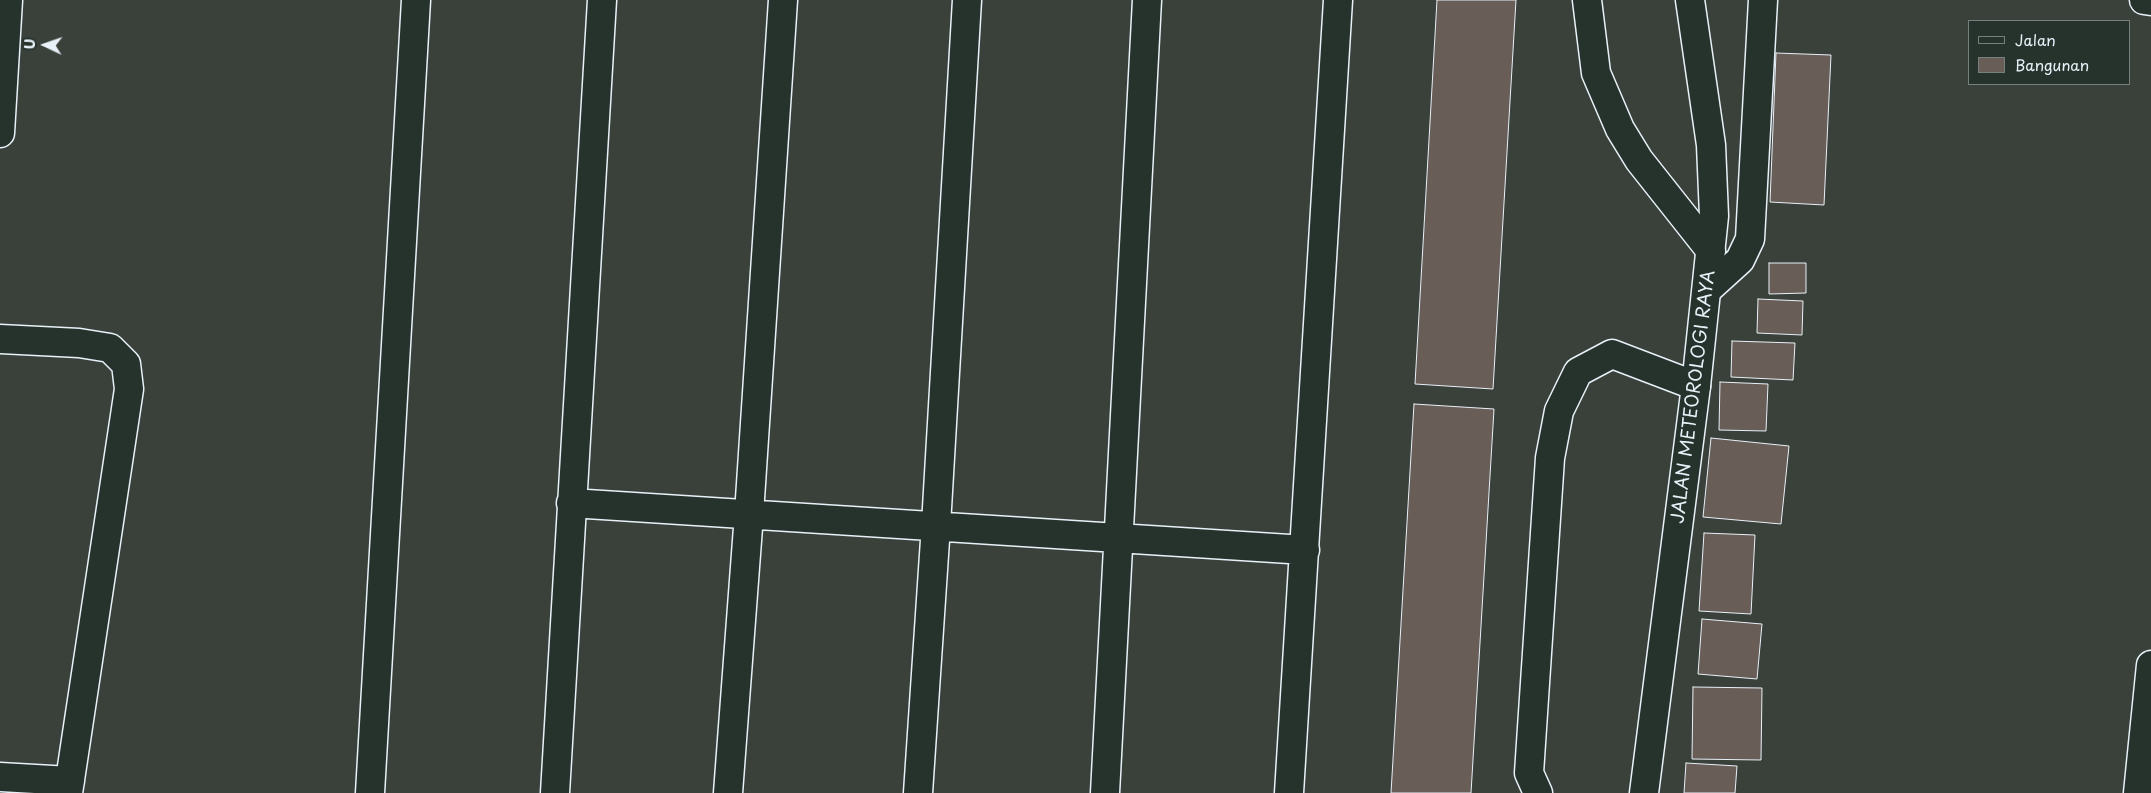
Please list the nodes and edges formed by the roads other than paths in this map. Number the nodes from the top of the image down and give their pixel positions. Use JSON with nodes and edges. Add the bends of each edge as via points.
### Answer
{"nodes":[{"id":1,"x":8,"y":0,"type":"edge"},
{"id":2,"x":416,"y":0,"type":"edge"},
{"id":3,"x":602,"y":0,"type":"edge"},
{"id":4,"x":783,"y":0,"type":"edge"},
{"id":5,"x":967,"y":0,"type":"edge"},
{"id":6,"x":1148,"y":0,"type":"edge"},
{"id":7,"x":1338,"y":0,"type":"edge"},
{"id":8,"x":1586,"y":0,"type":"edge"},
{"id":9,"x":1690,"y":0,"type":"edge"},
{"id":10,"x":1763,"y":0,"type":"edge"},
{"id":11,"x":2144,"y":0,"type":"edge"},
{"id":12,"x":2151,"y":1,"type":"edge"},
{"id":13,"x":0,"y":133,"type":"edge"},
{"id":14,"x":1711,"y":251,"type":"junction"},
{"id":15,"x":1708,"y":289,"type":"junction"},
{"id":16,"x":0,"y":339,"type":"edge"},
{"id":17,"x":1696,"y":386,"type":"junction"},
{"id":18,"x":571,"y":503,"type":"junction"},
{"id":19,"x":749,"y":514,"type":"junction"},
{"id":20,"x":936,"y":525,"type":"junction"},
{"id":21,"x":1119,"y":538,"type":"junction"},
{"id":22,"x":1305,"y":550,"type":"junction"},
{"id":23,"x":2151,"y":665,"type":"edge"},
{"id":24,"x":0,"y":777,"type":"edge"},
{"id":25,"x":69,"y":787,"type":"edge"},
{"id":26,"x":370,"y":793,"type":"edge"},
{"id":27,"x":555,"y":793,"type":"edge"},
{"id":28,"x":728,"y":793,"type":"edge"},
{"id":29,"x":918,"y":793,"type":"edge"},
{"id":30,"x":1105,"y":793,"type":"edge"},
{"id":31,"x":1289,"y":793,"type":"edge"},
{"id":32,"x":1538,"y":793,"type":"edge"},
{"id":33,"x":1644,"y":793,"type":"edge"},
{"id":34,"x":2138,"y":793,"type":"edge"}],
"edges":[{"from":1,"to":13,"type":"street"},
{"from":2,"to":26,"type":"street"},
{"from":3,"to":18,"type":"street"},
{"from":4,"to":19,"type":"street"},
{"from":5,"to":20,"type":"street"},
{"from":6,"to":21,"type":"street"},
{"from":7,"to":22,"type":"street"},
{"from":8,"to":14,"type":"street","via":[[1596,74],[1620,129],[1639,160]]},
{"from":9,"to":14,"type":"street","name":"JALAN METEOROLOGI RAYA","via":[[1714,180]]},
{"from":10,"to":15,"type":"street","via":[[1750,239],[1740,260]]},
{"from":11,"to":12,"type":"street"},
{"from":14,"to":15,"type":"street","name":"JALAN METEOROLOGI RAYA"},
{"from":15,"to":17,"type":"street","name":"JALAN METEOROLOGI RAYA"},
{"from":16,"to":25,"type":"street","via":[[110,348],[126,364],[129,389]]},
{"from":17,"to":32,"type":"street","via":[[1612,354],[1578,372],[1559,412],[1550,458],[1529,774]]},
{"from":17,"to":33,"type":"street","name":"JALAN METEOROLOGI RAYA"},
{"from":18,"to":19,"type":"street"},
{"from":18,"to":27,"type":"street"},
{"from":19,"to":20,"type":"street"},
{"from":19,"to":28,"type":"street"},
{"from":20,"to":21,"type":"street"},
{"from":20,"to":29,"type":"street"},
{"from":21,"to":22,"type":"street"},
{"from":21,"to":30,"type":"street"},
{"from":22,"to":31,"type":"street"},
{"from":23,"to":34,"type":"street"},
{"from":24,"to":25,"type":"street"}]}
